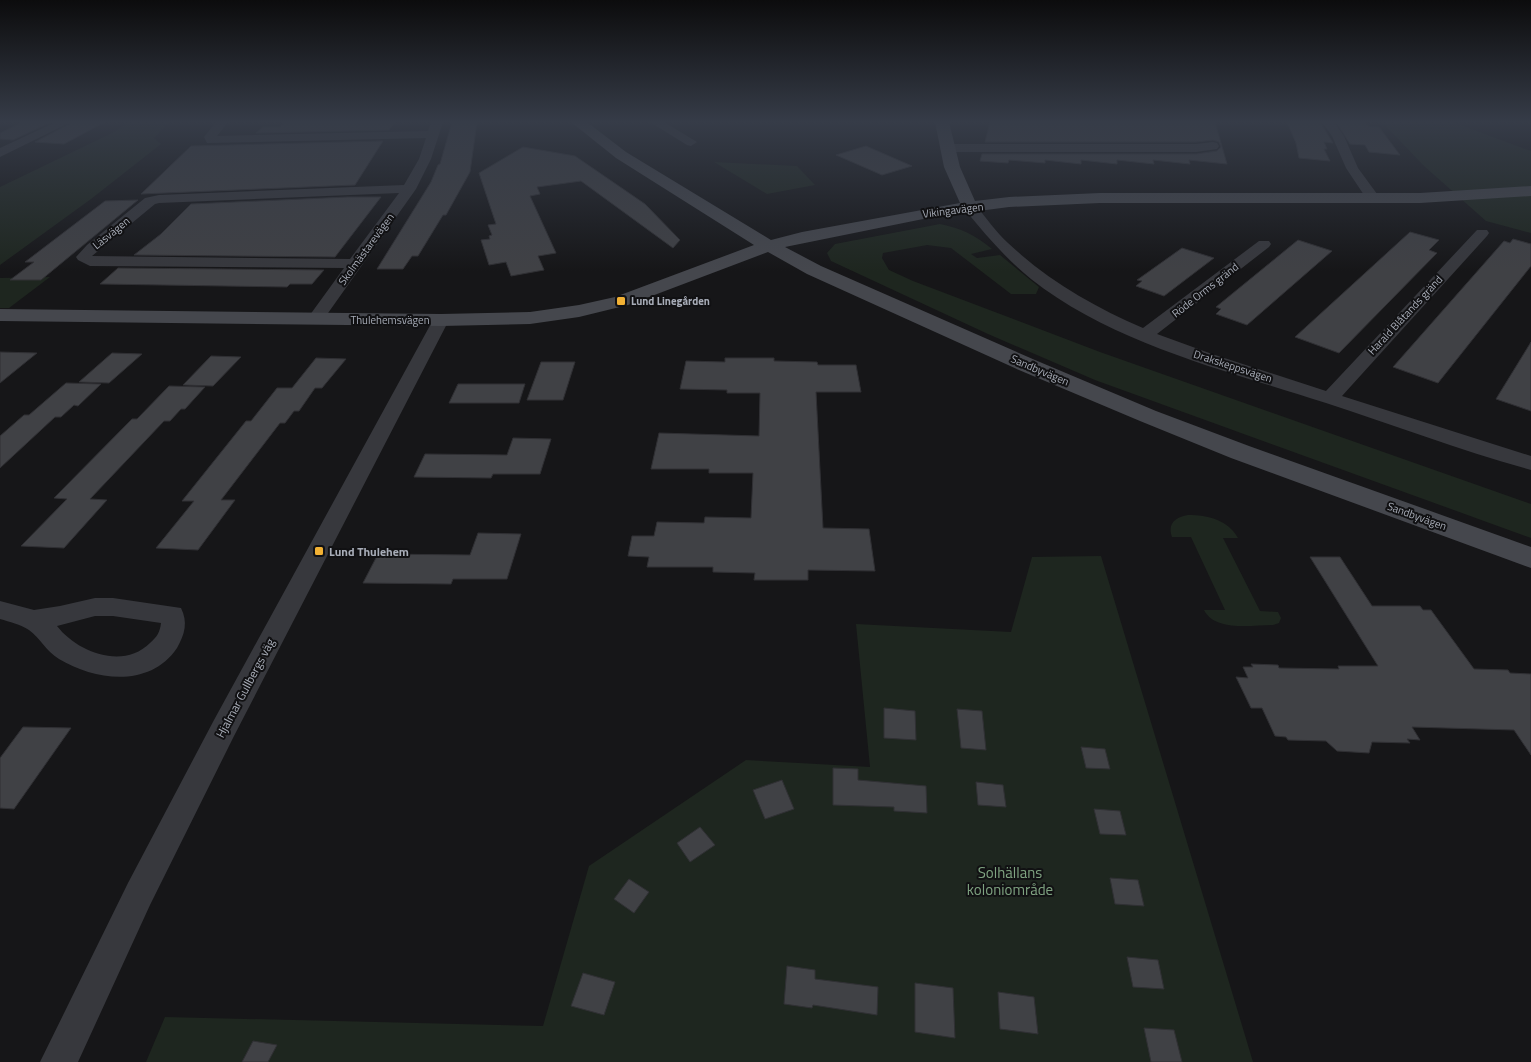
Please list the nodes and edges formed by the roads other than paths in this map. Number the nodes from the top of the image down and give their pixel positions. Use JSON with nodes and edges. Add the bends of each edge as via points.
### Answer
{"nodes":[{"id":1,"x":418,"y":172,"type":"edge"},
{"id":2,"x":647,"y":172,"type":"edge"},
{"id":3,"x":953,"y":172,"type":"edge"},
{"id":4,"x":1354,"y":172,"type":"edge"},
{"id":5,"x":409,"y":189,"type":"junction"},
{"id":6,"x":1531,"y":191,"type":"edge"},
{"id":7,"x":1372,"y":198,"type":"junction"},
{"id":8,"x":971,"y":208,"type":"junction"},
{"id":9,"x":1482,"y":233,"type":"dead end"},
{"id":10,"x":1264,"y":244,"type":"dead end"},
{"id":11,"x":768,"y":246,"type":"junction"},
{"id":12,"x":355,"y":264,"type":"junction"},
{"id":13,"x":0,"y":315,"type":"edge"},
{"id":14,"x":315,"y":319,"type":"junction"},
{"id":15,"x":441,"y":320,"type":"junction"},
{"id":16,"x":1145,"y":336,"type":"junction"},
{"id":17,"x":1330,"y":398,"type":"junction"},
{"id":18,"x":1531,"y":463,"type":"edge"},
{"id":19,"x":1531,"y":558,"type":"edge"},
{"id":20,"x":0,"y":610,"type":"edge"},
{"id":21,"x":33,"y":620,"type":"junction"},
{"id":22,"x":59,"y":1062,"type":"edge"}],
"edges":[{"from":1,"to":5,"type":"street","name":"Skolmästarevägen"},
{"from":2,"to":11,"type":"street","name":"Sandbyvägen"},
{"from":3,"to":8,"type":"street"},
{"from":4,"to":7,"type":"street"},
{"from":5,"to":12,"type":"street","name":"Skolmästarevägen"},
{"from":5,"to":12,"type":"street","name":"Läsvägen","via":[[158,199],[150,202],[83,257],[105,261]]},
{"from":6,"to":7,"type":"street","name":"Vikingavägen"},
{"from":7,"to":8,"type":"street","name":"Vikingavägen","via":[[1137,197],[1032,201]]},
{"from":8,"to":11,"type":"street","name":"Vikingavägen","via":[[874,222]]},
{"from":8,"to":16,"type":"street","name":"Drakskeppsvägen","via":[[999,244],[1042,281],[1095,313]]},
{"from":9,"to":17,"type":"street","name":"Harald Blåtands gränd"},
{"from":10,"to":16,"type":"street","name":"Röde Orms gränd"},
{"from":11,"to":15,"type":"street","name":"Thulehemsvägen","via":[[674,283],[596,307],[530,318]]},
{"from":11,"to":19,"type":"street","name":"Sandbyvägen","via":[[814,270],[1148,416]]},
{"from":12,"to":14,"type":"street","name":"Skolmästarevägen"},
{"from":13,"to":14,"type":"street","name":"Thulehemsvägen"},
{"from":14,"to":15,"type":"street","name":"Thulehemsvägen"},
{"from":15,"to":22,"type":"street","name":"Hjalmar Gullbergs väg","via":[[224,728],[139,894]]},
{"from":16,"to":17,"type":"street","name":"Drakskeppsvägen"},
{"from":17,"to":18,"type":"street","name":"Drakskeppsvägen"},
{"from":20,"to":21,"type":"street"},
{"from":21,"to":21,"type":"street","via":[[47,630],[54,641],[76,656],[107,666],[124,667],[141,663],[156,654],[172,636],[174,624],[172,616],[113,607],[95,607]]}]}
